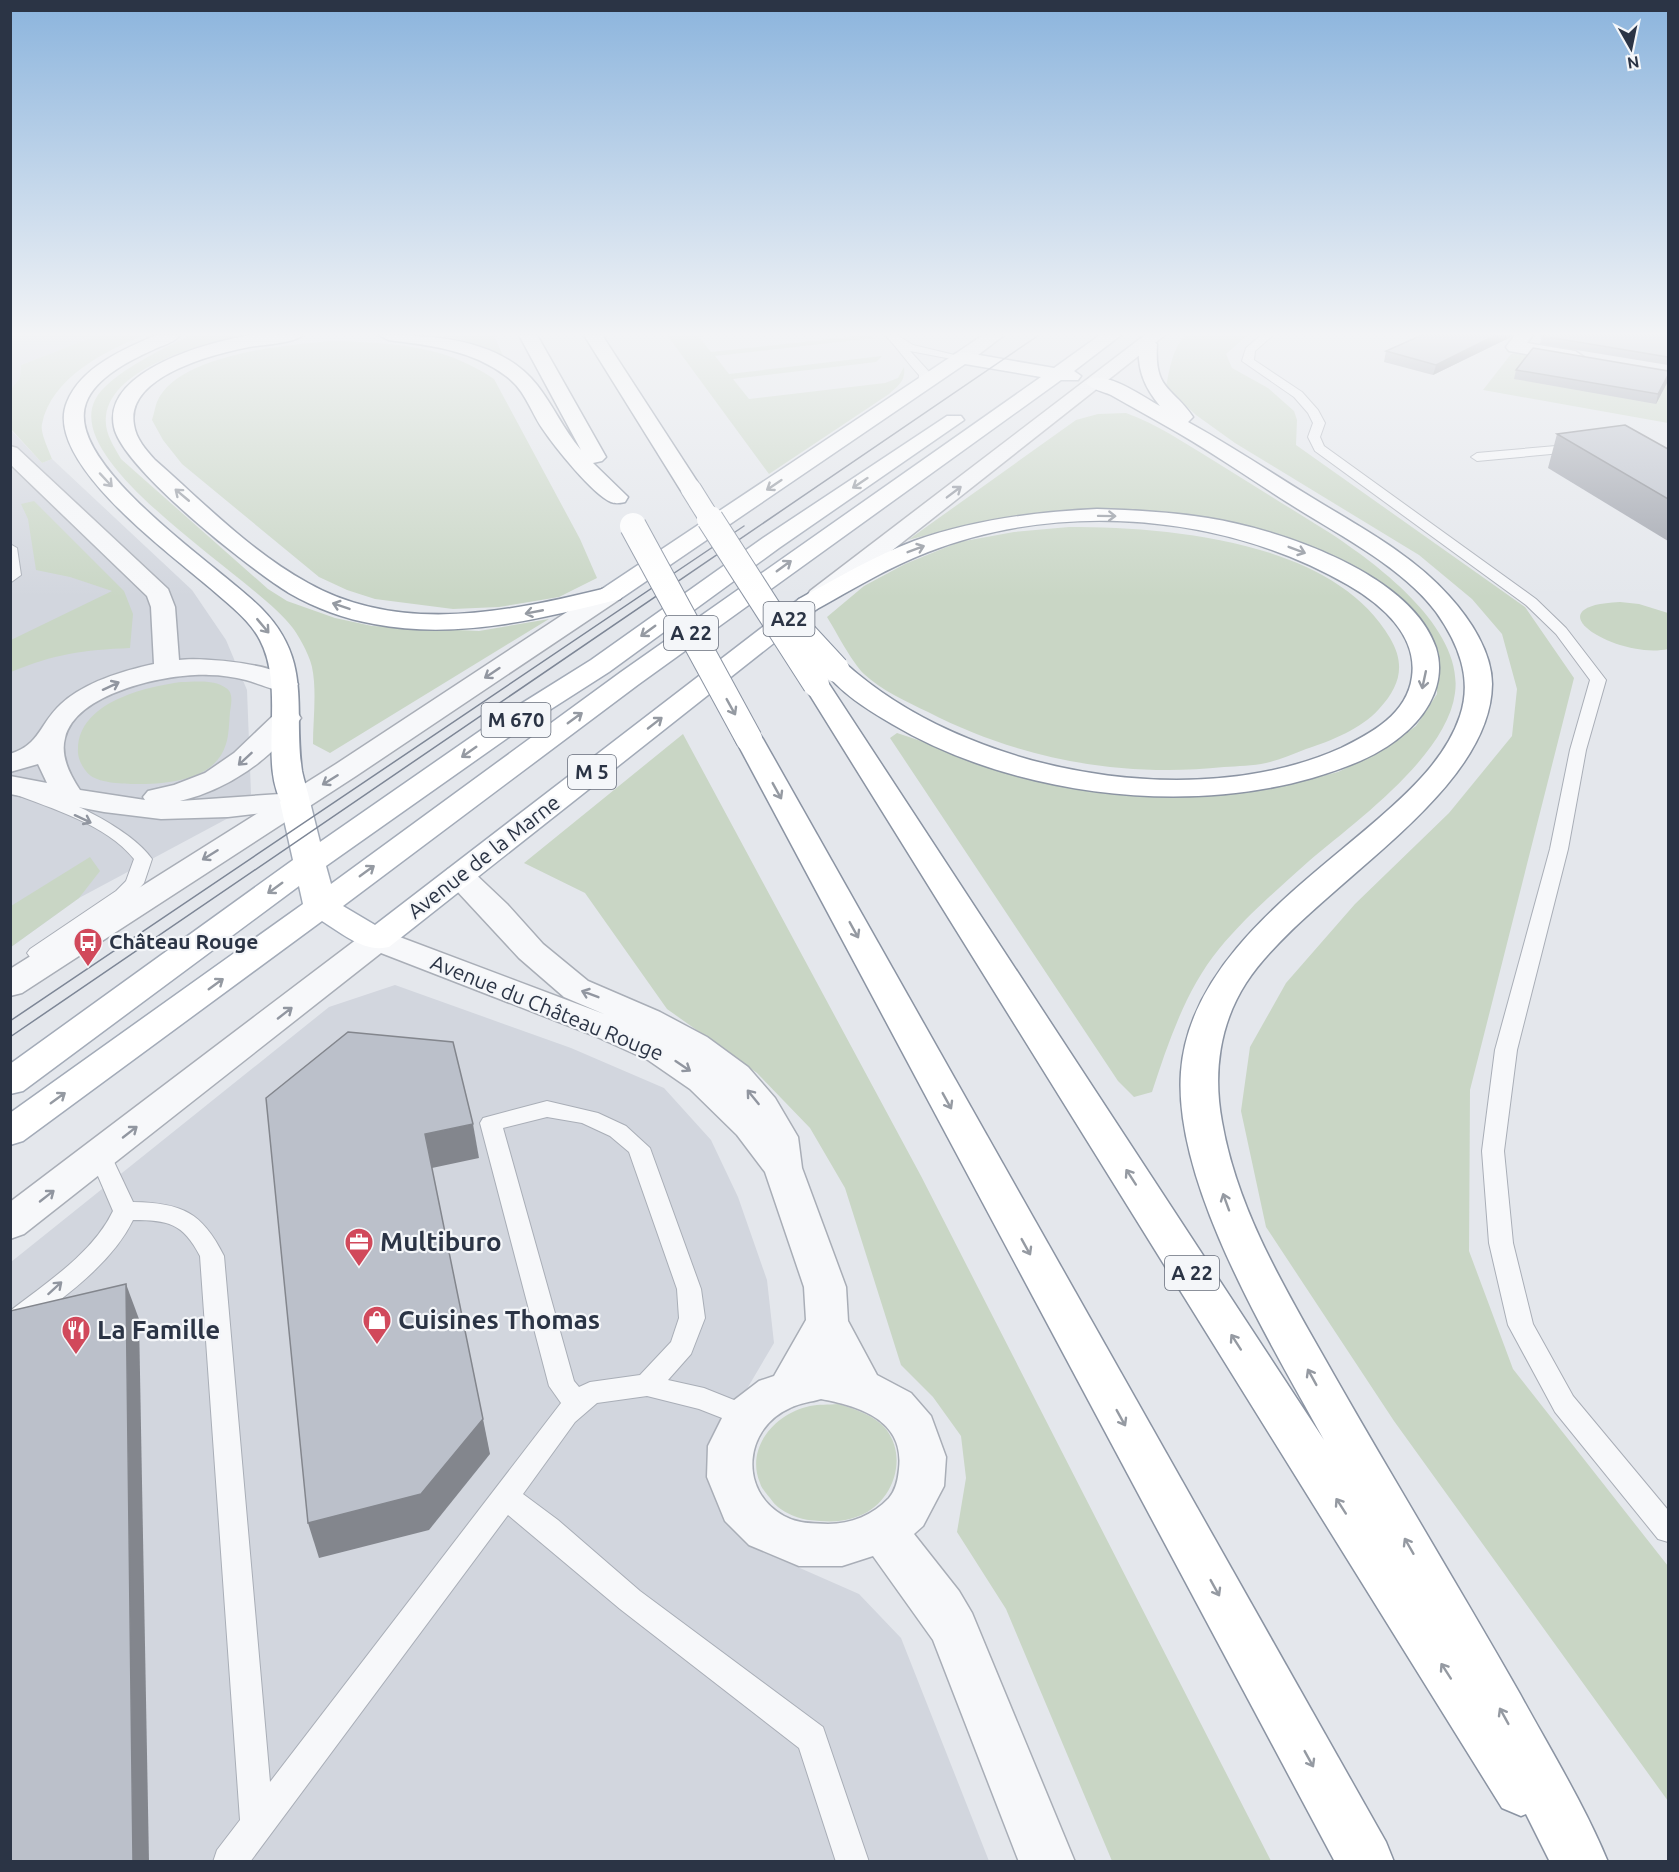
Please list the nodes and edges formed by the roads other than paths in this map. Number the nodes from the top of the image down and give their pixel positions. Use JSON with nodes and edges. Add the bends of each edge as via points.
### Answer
{"nodes":[{"id":1,"x":75,"y":422,"type":"edge"},
{"id":2,"x":124,"y":422,"type":"edge"},
{"id":3,"x":548,"y":422,"type":"edge"},
{"id":4,"x":576,"y":422,"type":"edge"},
{"id":5,"x":649,"y":422,"type":"edge"},
{"id":6,"x":869,"y":422,"type":"edge"},
{"id":7,"x":958,"y":422,"type":"edge"},
{"id":8,"x":972,"y":422,"type":"edge"},
{"id":9,"x":1045,"y":422,"type":"edge"},
{"id":10,"x":1173,"y":422,"type":"edge"},
{"id":11,"x":1190,"y":422,"type":"edge"},
{"id":12,"x":1319,"y":422,"type":"edge"},
{"id":13,"x":1593,"y":447,"type":"edge"},
{"id":14,"x":1218,"y":448,"type":"junction"},
{"id":15,"x":10,"y":452,"type":"edge"},
{"id":16,"x":1477,"y":457,"type":"dead end"},
{"id":17,"x":617,"y":497,"type":"junction"},
{"id":18,"x":10,"y":548,"type":"edge"},
{"id":19,"x":10,"y":579,"type":"edge"},
{"id":20,"x":611,"y":594,"type":"junction"},
{"id":21,"x":808,"y":604,"type":"junction"},
{"id":22,"x":167,"y":669,"type":"junction"},
{"id":23,"x":826,"y":676,"type":"junction"},
{"id":24,"x":285,"y":684,"type":"junction"},
{"id":25,"x":287,"y":718,"type":"junction"},
{"id":26,"x":50,"y":744,"type":"junction"},
{"id":27,"x":10,"y":764,"type":"edge"},
{"id":28,"x":11,"y":785,"type":"edge"},
{"id":29,"x":83,"y":799,"type":"junction"},
{"id":30,"x":295,"y":802,"type":"junction"},
{"id":31,"x":310,"y":863,"type":"junction"},
{"id":32,"x":459,"y":876,"type":"junction"},
{"id":33,"x":320,"y":906,"type":"junction"},
{"id":34,"x":377,"y":940,"type":"junction"},
{"id":35,"x":10,"y":972,"type":"edge"},
{"id":36,"x":10,"y":985,"type":"edge"},
{"id":37,"x":10,"y":1082,"type":"edge"},
{"id":38,"x":10,"y":1132,"type":"edge"},
{"id":39,"x":100,"y":1155,"type":"junction"},
{"id":40,"x":783,"y":1168,"type":"junction"},
{"id":41,"x":125,"y":1211,"type":"junction"},
{"id":42,"x":10,"y":1224,"type":"edge"},
{"id":43,"x":826,"y":1321,"type":"junction"},
{"id":44,"x":10,"y":1326,"type":"edge"},
{"id":45,"x":647,"y":1385,"type":"junction"},
{"id":46,"x":860,"y":1385,"type":"junction"},
{"id":47,"x":791,"y":1386,"type":"junction"},
{"id":48,"x":578,"y":1404,"type":"junction"},
{"id":49,"x":745,"y":1416,"type":"junction"},
{"id":50,"x":505,"y":1497,"type":"junction"},
{"id":51,"x":882,"y":1530,"type":"junction"},
{"id":52,"x":1668,"y":1530,"type":"edge"},
{"id":53,"x":257,"y":1824,"type":"junction"},
{"id":54,"x":229,"y":1862,"type":"edge"},
{"id":55,"x":853,"y":1862,"type":"edge"},
{"id":56,"x":1047,"y":1862,"type":"edge"},
{"id":57,"x":1366,"y":1862,"type":"edge"},
{"id":58,"x":1567,"y":1862,"type":"edge"},
{"id":59,"x":1580,"y":1862,"type":"edge"}],
"edges":[{"from":1,"to":24,"type":"main road","one_way":true,"via":[[90,461],[123,497],[258,620],[275,643]]},
{"from":20,"to":2,"type":"main road","one_way":true,"via":[[536,612],[467,621],[411,620],[348,609],[286,580],[156,472],[133,447]]},
{"from":3,"to":17,"type":"main road","via":[[570,451]]},
{"from":4,"to":17,"type":"main road","number":"A 22"},
{"from":5,"to":23,"type":"main road","number":"A 22","bridge":true,"via":[[742,569]]},
{"from":6,"to":20,"type":"main road","one_way":true},
{"from":7,"to":31,"type":"main road","number":"M 670","one_way":true,"via":[[771,543],[600,666]]},
{"from":33,"to":8,"type":"main road","number":"M 670","one_way":true,"via":[[780,569]]},
{"from":21,"to":9,"type":"street","name":"Avenue de la Marne","number":"M 5","one_way":true},
{"from":10,"to":14,"type":"main road"},
{"from":11,"to":14,"type":"main road"},
{"from":12,"to":52,"type":"lane","via":[[1314,437],[1319,448],[1531,602],[1561,631],[1598,680],[1506,1050],[1493,1151],[1501,1243],[1521,1325],[1564,1404]]},
{"from":13,"to":16,"type":"lane"},
{"from":59,"to":14,"type":"main road","one_way":true,"via":[[1534,1770],[1332,1413],[1244,1245],[1219,1182],[1204,1128],[1199,1080],[1204,1040],[1214,1011],[1236,973],[1323,883],[1416,799],[1462,746],[1477,712],[1478,661],[1458,621],[1411,575]]},
{"from":15,"to":22,"type":"street","via":[[159,594]]},
{"from":17,"to":57,"type":"main road","number":"A 22","one_way":true,"bridge":true},
{"from":18,"to":19,"type":"lane","via":[[14,574]]},
{"from":20,"to":30,"type":"street","one_way":true},
{"from":21,"to":23,"type":"main road","one_way":true,"via":[[907,552],[974,530],[1051,517],[1163,519],[1269,540],[1349,574],[1400,613],[1424,653],[1426,671],[1421,694],[1410,715],[1347,758],[1264,780],[1152,786],[1095,781],[996,760],[916,726]]},
{"from":32,"to":21,"type":"main road","name":"Avenue de la Marne","number":"M 5","one_way":true},
{"from":22,"to":24,"type":"street","via":[[237,669]]},
{"from":26,"to":22,"type":"street","one_way":true,"via":[[62,718],[85,700],[125,680]]},
{"from":58,"to":23,"type":"main road","number":"A 22","one_way":true},
{"from":24,"to":25,"type":"main road"},
{"from":25,"to":29,"type":"street","one_way":true,"via":[[242,762],[196,789],[159,797]]},
{"from":25,"to":30,"type":"main road","via":[[288,771]]},
{"from":26,"to":27,"type":"street"},
{"from":26,"to":29,"type":"street","via":[[54,769]]},
{"from":28,"to":29,"type":"street"},
{"from":28,"to":35,"type":"lane","one_way":true,"via":[[118,835],[138,849],[143,859],[135,883],[123,895]]},
{"from":29,"to":30,"type":"street","via":[[188,810]]},
{"from":30,"to":31,"type":"main road"},
{"from":30,"to":36,"type":"street","one_way":true},
{"from":31,"to":33,"type":"main road"},
{"from":31,"to":37,"type":"main road","number":"M 670","one_way":true},
{"from":32,"to":34,"type":"main road","name":"Avenue de la Marne","number":"M 5"},
{"from":40,"to":32,"type":"street","name":"Avenue du Château Rouge","one_way":true,"via":[[779,1137],[762,1107],[735,1076],[678,1035],[576,989],[531,951]]},
{"from":33,"to":34,"type":"main road"},
{"from":38,"to":33,"type":"main road","number":"M 670","one_way":true},
{"from":39,"to":34,"type":"street","name":"Avenue de la Marne","number":"M 5","one_way":true},
{"from":34,"to":40,"type":"street","name":"Avenue du Château Rouge","one_way":true,"via":[[661,1052],[703,1080],[750,1126]]},
{"from":39,"to":41,"type":"lane"},
{"from":42,"to":39,"type":"street","name":"Avenue de la Marne","number":"M 5","one_way":true},
{"from":40,"to":43,"type":"street","name":"Avenue du Château Rouge","via":[[820,1268]]},
{"from":44,"to":41,"type":"lane","one_way":true,"via":[[105,1243],[121,1224]]},
{"from":41,"to":53,"type":"lane","via":[[159,1211],[188,1220],[202,1234],[212,1256]]},
{"from":43,"to":46,"type":"street","name":"Avenue du Château Rouge"},
{"from":43,"to":47,"type":"street","name":"Avenue du Château Rouge"},
{"from":45,"to":48,"type":"lane","via":[[590,1393]]},
{"from":45,"to":48,"type":"lane","via":[[682,1347],[692,1317],[689,1289],[639,1148],[618,1131],[561,1110],[547,1109],[491,1123],[562,1386]]},
{"from":45,"to":49,"type":"lane","via":[[704,1399]]},
{"from":46,"to":47,"type":"street","via":[[820,1381]]},
{"from":46,"to":51,"type":"street","via":[[886,1399],[908,1418],[923,1450],[924,1468],[912,1503]]},
{"from":47,"to":49,"type":"street","via":[[766,1398]]},
{"from":48,"to":50,"type":"lane","via":[[566,1414]]},
{"from":49,"to":51,"type":"street","via":[[727,1456],[728,1475],[743,1510],[757,1524],[775,1535],[818,1546],[841,1545]]},
{"from":50,"to":53,"type":"lane"},
{"from":50,"to":55,"type":"lane","via":[[630,1600],[812,1738]]},
{"from":51,"to":56,"type":"street","via":[[941,1606],[954,1629]]},
{"from":53,"to":54,"type":"lane"}]}
